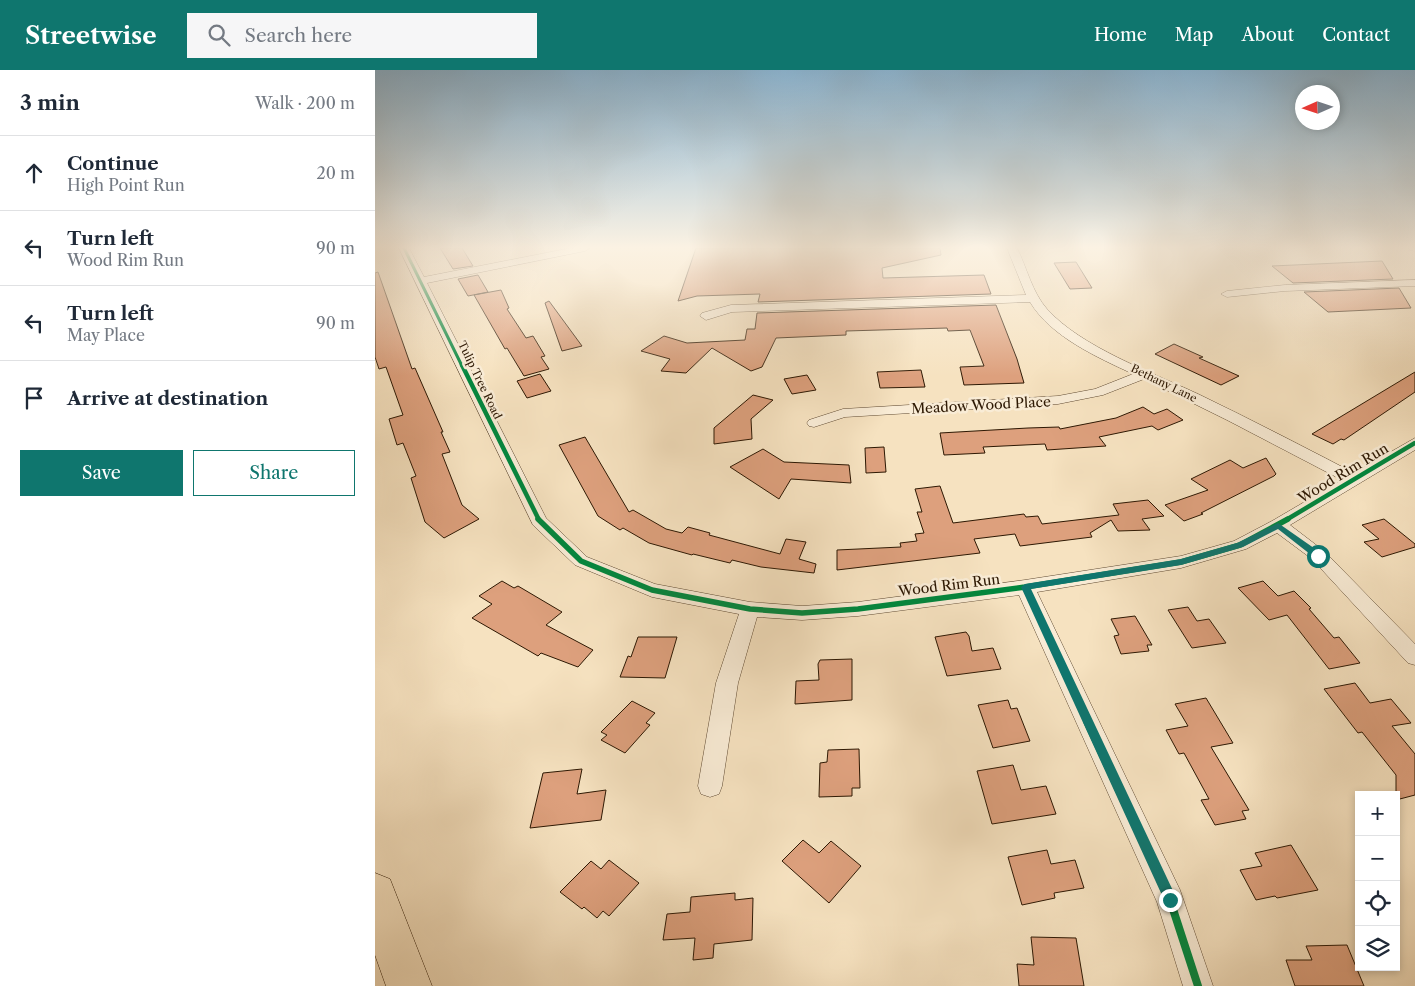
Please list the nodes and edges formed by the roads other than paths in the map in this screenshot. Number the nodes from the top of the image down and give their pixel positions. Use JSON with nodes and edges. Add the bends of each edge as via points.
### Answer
{"nodes":[{"id":1,"x":424,"y":291,"type":"edge"},
{"id":2,"x":1030,"y":291,"type":"edge"},
{"id":3,"x":1258,"y":291,"type":"edge"},
{"id":4,"x":1227,"y":294,"type":"dead end"},
{"id":5,"x":1033,"y":298,"type":"junction"},
{"id":6,"x":705,"y":316,"type":"dead end"},
{"id":7,"x":1146,"y":374,"type":"junction"},
{"id":8,"x":814,"y":423,"type":"dead end"},
{"id":9,"x":1415,"y":443,"type":"edge"},
{"id":10,"x":1353,"y":479,"type":"junction"},
{"id":11,"x":539,"y":521,"type":"joint"},
{"id":12,"x":1278,"y":526,"type":"junction"},
{"id":13,"x":1025,"y":587,"type":"junction"},
{"id":14,"x":750,"y":609,"type":"junction"},
{"id":15,"x":1415,"y":657,"type":"edge"},
{"id":16,"x":710,"y":786,"type":"dead end"},
{"id":17,"x":375,"y":894,"type":"edge"},
{"id":18,"x":409,"y":986,"type":"edge"},
{"id":19,"x":1198,"y":986,"type":"edge"}],
"edges":[{"from":1,"to":11,"type":"street","name":"Tulip Tree Road"},
{"from":2,"to":5,"type":"street","name":"Bethany Lane"},
{"from":3,"to":4,"type":"street"},
{"from":5,"to":6,"type":"street","via":[[731,309]]},
{"from":5,"to":7,"type":"street","name":"Bethany Lane","via":[[1043,313],[1065,331]]},
{"from":7,"to":8,"type":"street","name":"Meadow Wood Place","via":[[1098,392],[1058,400],[843,412]]},
{"from":7,"to":10,"type":"street","name":"Bethany Lane"},
{"from":9,"to":10,"type":"street","name":"Wood Rim Run"},
{"from":10,"to":12,"type":"street","name":"Wood Rim Run"},
{"from":11,"to":14,"type":"street","name":"Wood Rim Run","via":[[581,561],[652,590]]},
{"from":12,"to":13,"type":"street","name":"Wood Rim Run","via":[[1240,545],[1181,562]]},
{"from":12,"to":15,"type":"street","via":[[1318,556]]},
{"from":13,"to":14,"type":"street","name":"Wood Rim Run","via":[[858,609],[802,613]]},
{"from":13,"to":19,"type":"street","via":[[1170,900]]},
{"from":14,"to":16,"type":"street","via":[[727,683]]},
{"from":17,"to":18,"type":"highway"}]}
